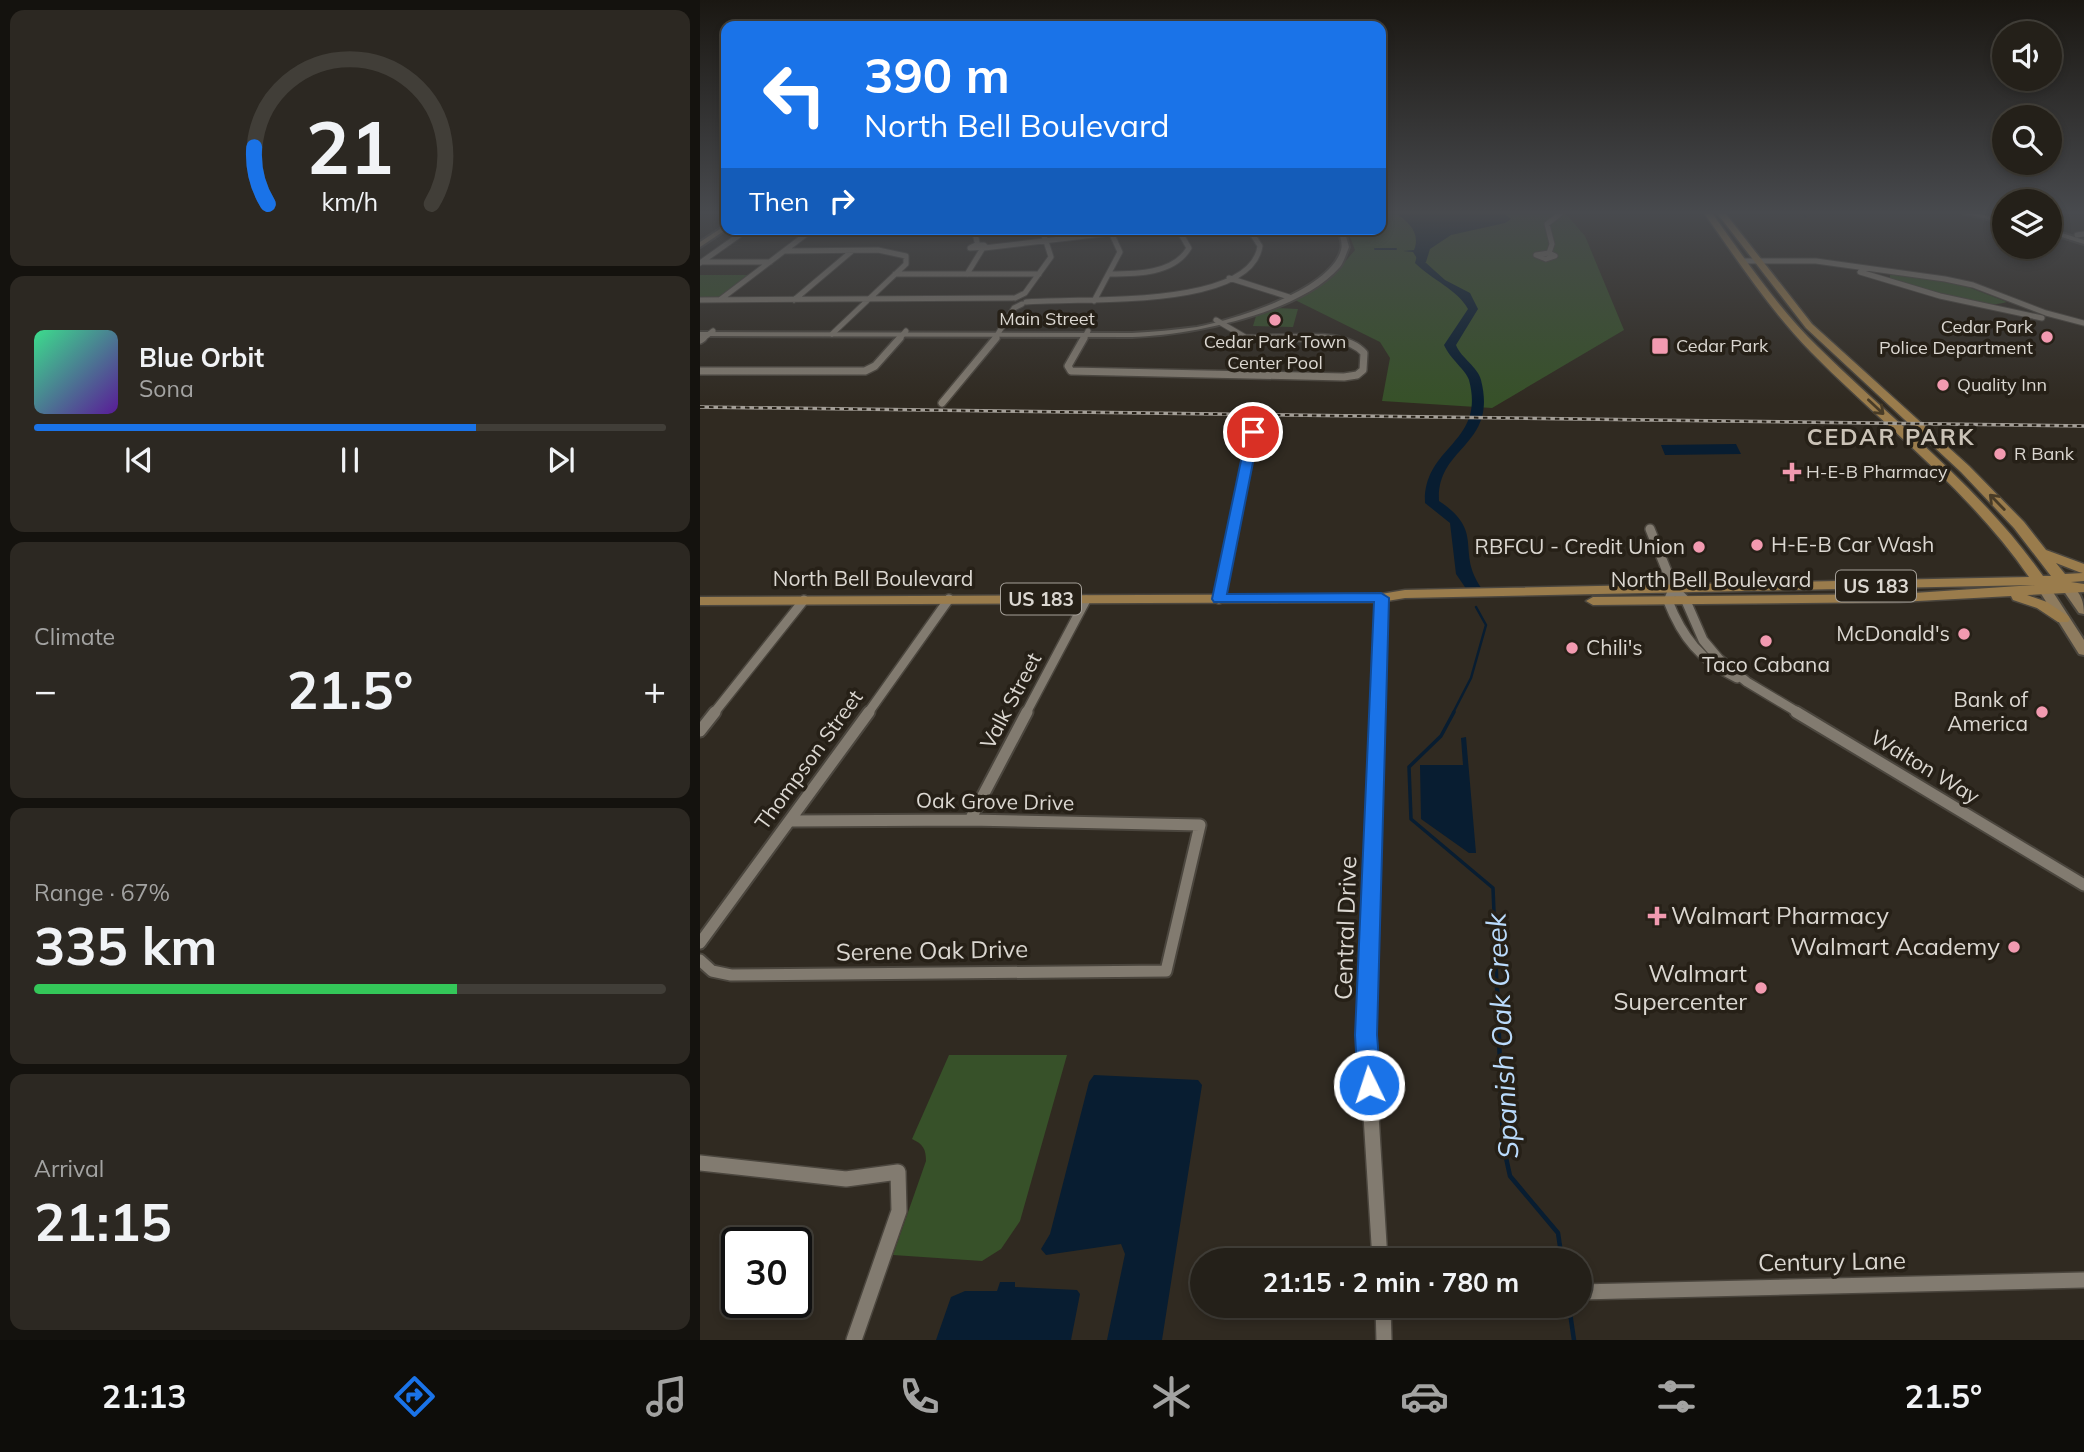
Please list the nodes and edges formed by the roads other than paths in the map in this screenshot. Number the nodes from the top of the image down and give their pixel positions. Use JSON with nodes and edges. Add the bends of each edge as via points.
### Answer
{"nodes":[{"id":1,"x":753,"y":276,"type":"edge"},
{"id":2,"x":823,"y":276,"type":"edge"},
{"id":3,"x":893,"y":276,"type":"edge"},
{"id":4,"x":1038,"y":276,"type":"edge"},
{"id":5,"x":1109,"y":276,"type":"edge"},
{"id":6,"x":1232,"y":276,"type":"edge"},
{"id":7,"x":1322,"y":276,"type":"edge"},
{"id":8,"x":1762,"y":276,"type":"edge"},
{"id":9,"x":1766,"y":276,"type":"edge"},
{"id":10,"x":1875,"y":276,"type":"edge"},
{"id":11,"x":1923,"y":276,"type":"edge"},
{"id":12,"x":1229,"y":278,"type":"junction"},
{"id":13,"x":1885,"y":278,"type":"joint"},
{"id":14,"x":1286,"y":296,"type":"junction"},
{"id":15,"x":1026,"y":299,"type":"junction"},
{"id":16,"x":700,"y":300,"type":"edge"},
{"id":17,"x":721,"y":300,"type":"junction"},
{"id":18,"x":794,"y":300,"type":"junction"},
{"id":19,"x":868,"y":300,"type":"junction"},
{"id":20,"x":1094,"y":300,"type":"junction"},
{"id":21,"x":1012,"y":302,"type":"junction"},
{"id":22,"x":2016,"y":303,"type":"junction"},
{"id":23,"x":1993,"y":308,"type":"junction"},
{"id":24,"x":1218,"y":322,"type":"junction"},
{"id":25,"x":2084,"y":325,"type":"edge"},
{"id":26,"x":705,"y":332,"type":"edge"},
{"id":27,"x":834,"y":332,"type":"junction"},
{"id":28,"x":904,"y":333,"type":"junction"},
{"id":29,"x":996,"y":333,"type":"junction"},
{"id":30,"x":1087,"y":333,"type":"junction"},
{"id":31,"x":700,"y":341,"type":"edge"},
{"id":32,"x":700,"y":371,"type":"edge"},
{"id":33,"x":942,"y":403,"type":"dead end"},
{"id":34,"x":1253,"y":432,"type":"dead end"},
{"id":35,"x":1650,"y":529,"type":"dead end"},
{"id":36,"x":2014,"y":546,"type":"junction"},
{"id":37,"x":2041,"y":552,"type":"junction"},
{"id":38,"x":2084,"y":569,"type":"edge"},
{"id":39,"x":2084,"y":577,"type":"edge"},
{"id":40,"x":1978,"y":583,"type":"junction"},
{"id":41,"x":2072,"y":586,"type":"edge"},
{"id":42,"x":2042,"y":587,"type":"junction"},
{"id":43,"x":1998,"y":594,"type":"junction"},
{"id":44,"x":1671,"y":595,"type":"junction"},
{"id":45,"x":1381,"y":598,"type":"junction"},
{"id":46,"x":949,"y":599,"type":"junction"},
{"id":47,"x":1219,"y":599,"type":"junction"},
{"id":48,"x":804,"y":600,"type":"junction"},
{"id":49,"x":1086,"y":600,"type":"junction"},
{"id":50,"x":700,"y":601,"type":"edge"},
{"id":51,"x":1686,"y":601,"type":"junction"},
{"id":52,"x":2084,"y":610,"type":"edge"},
{"id":53,"x":2063,"y":620,"type":"junction"},
{"id":54,"x":2084,"y":651,"type":"edge"},
{"id":55,"x":1747,"y":682,"type":"junction"},
{"id":56,"x":700,"y":731,"type":"edge"},
{"id":57,"x":970,"y":820,"type":"junction"},
{"id":58,"x":791,"y":821,"type":"junction"},
{"id":59,"x":2084,"y":885,"type":"edge"},
{"id":60,"x":700,"y":943,"type":"edge"},
{"id":61,"x":701,"y":961,"type":"edge"},
{"id":62,"x":1166,"y":971,"type":"joint"},
{"id":63,"x":700,"y":1163,"type":"edge"},
{"id":64,"x":1380,"y":1248,"type":"edge"},
{"id":65,"x":2084,"y":1280,"type":"edge"},
{"id":66,"x":1592,"y":1292,"type":"edge"},
{"id":67,"x":1383,"y":1318,"type":"edge"},
{"id":68,"x":853,"y":1340,"type":"edge"},
{"id":69,"x":1384,"y":1340,"type":"edge"}],
"edges":[{"from":1,"to":17,"type":"street"},
{"from":2,"to":18,"type":"street"},
{"from":3,"to":19,"type":"street"},
{"from":4,"to":15,"type":"street"},
{"from":5,"to":20,"type":"street"},
{"from":6,"to":12,"type":"street"},
{"from":7,"to":14,"type":"street","name":"Main Street"},
{"from":8,"to":36,"type":"main road","one_way":true,"via":[[1792,327],[1948,474]]},
{"from":37,"to":9,"type":"main road","one_way":true,"via":[[1965,469],[1809,326]]},
{"from":10,"to":13,"type":"street"},
{"from":11,"to":22,"type":"street","via":[[1963,282]]},
{"from":12,"to":14,"type":"street"},
{"from":12,"to":20,"type":"street","via":[[1170,298]]},
{"from":13,"to":23,"type":"street"},
{"from":14,"to":24,"type":"street","name":"Main Street"},
{"from":15,"to":20,"type":"street"},
{"from":15,"to":21,"type":"street"},
{"from":15,"to":21,"type":"street"},
{"from":16,"to":17,"type":"street"},
{"from":17,"to":18,"type":"street"},
{"from":18,"to":19,"type":"street"},
{"from":19,"to":21,"type":"street"},
{"from":19,"to":27,"type":"street"},
{"from":21,"to":29,"type":"street"},
{"from":22,"to":23,"type":"street"},
{"from":22,"to":25,"type":"street"},
{"from":23,"to":25,"type":"street"},
{"from":24,"to":30,"type":"street","name":"Main Street","via":[[1165,333]]},
{"from":24,"to":30,"type":"street","via":[[1252,338],[1347,341],[1364,354],[1363,370],[1344,377],[1074,372],[1068,366]]},
{"from":26,"to":27,"type":"street","name":"Main Street"},
{"from":26,"to":31,"type":"street"},
{"from":27,"to":28,"type":"street","name":"Main Street"},
{"from":28,"to":29,"type":"street","name":"Main Street"},
{"from":28,"to":32,"type":"street","via":[[875,366],[857,372]]},
{"from":29,"to":30,"type":"street","name":"Main Street"},
{"from":29,"to":33,"type":"street"},
{"from":34,"to":47,"type":"street"},
{"from":35,"to":44,"type":"street","name":"Walton Way"},
{"from":36,"to":40,"type":"main road","via":[[2018,572]]},
{"from":36,"to":42,"type":"main road"},
{"from":37,"to":38,"type":"main road"},
{"from":37,"to":41,"type":"main road"},
{"from":39,"to":41,"type":"main road","name":"North Bell Boulevard","number":"US 183"},
{"from":40,"to":42,"type":"main road","name":"North Bell Boulevard","number":"US 183"},
{"from":40,"to":44,"type":"main road","name":"North Bell Boulevard","number":"US 183"},
{"from":41,"to":42,"type":"main road","name":"North Bell Boulevard","number":"US 183"},
{"from":41,"to":52,"type":"main road"},
{"from":42,"to":43,"type":"main road","name":"North Bell Boulevard","number":"US 183"},
{"from":42,"to":53,"type":"main road"},
{"from":43,"to":51,"type":"main road","name":"North Bell Boulevard","number":"US 183"},
{"from":43,"to":53,"type":"main road","via":[[2042,605]]},
{"from":44,"to":45,"type":"main road","name":"North Bell Boulevard","number":"US 183","via":[[1400,603]]},
{"from":44,"to":51,"type":"main road","name":"North Bell Boulevard","number":"US 183"},
{"from":44,"to":55,"type":"street","name":"Walton Way","via":[[1686,643],[1717,670]]},
{"from":45,"to":47,"type":"main road","name":"North Bell Boulevard","number":"US 183"},
{"from":45,"to":64,"type":"street","name":"Central Drive","via":[[1366,1035]]},
{"from":46,"to":48,"type":"main road","name":"North Bell Boulevard","number":"US 183"},
{"from":46,"to":49,"type":"main road","name":"North Bell Boulevard","number":"US 183"},
{"from":46,"to":58,"type":"street","name":"Thompson Street"},
{"from":47,"to":49,"type":"main road","name":"North Bell Boulevard","number":"US 183"},
{"from":48,"to":50,"type":"main road","name":"North Bell Boulevard","number":"US 183"},
{"from":48,"to":56,"type":"street"},
{"from":49,"to":57,"type":"street","name":"Valk Street"},
{"from":51,"to":55,"type":"street","name":"Walton Way","via":[[1703,640]]},
{"from":53,"to":54,"type":"main road"},
{"from":55,"to":59,"type":"street","name":"Walton Way"},
{"from":57,"to":58,"type":"street","name":"Oak Grove Drive"},
{"from":57,"to":62,"type":"street","name":"Oak Grove Drive","via":[[1200,825]]},
{"from":58,"to":60,"type":"street","name":"Thompson Street"},
{"from":61,"to":62,"type":"street","name":"Serene Oak Drive","via":[[712,971],[731,975]]},
{"from":63,"to":68,"type":"street","via":[[846,1179],[898,1172],[899,1211]]},
{"from":65,"to":66,"type":"street","name":"Century Lane"},
{"from":67,"to":69,"type":"street"}]}
